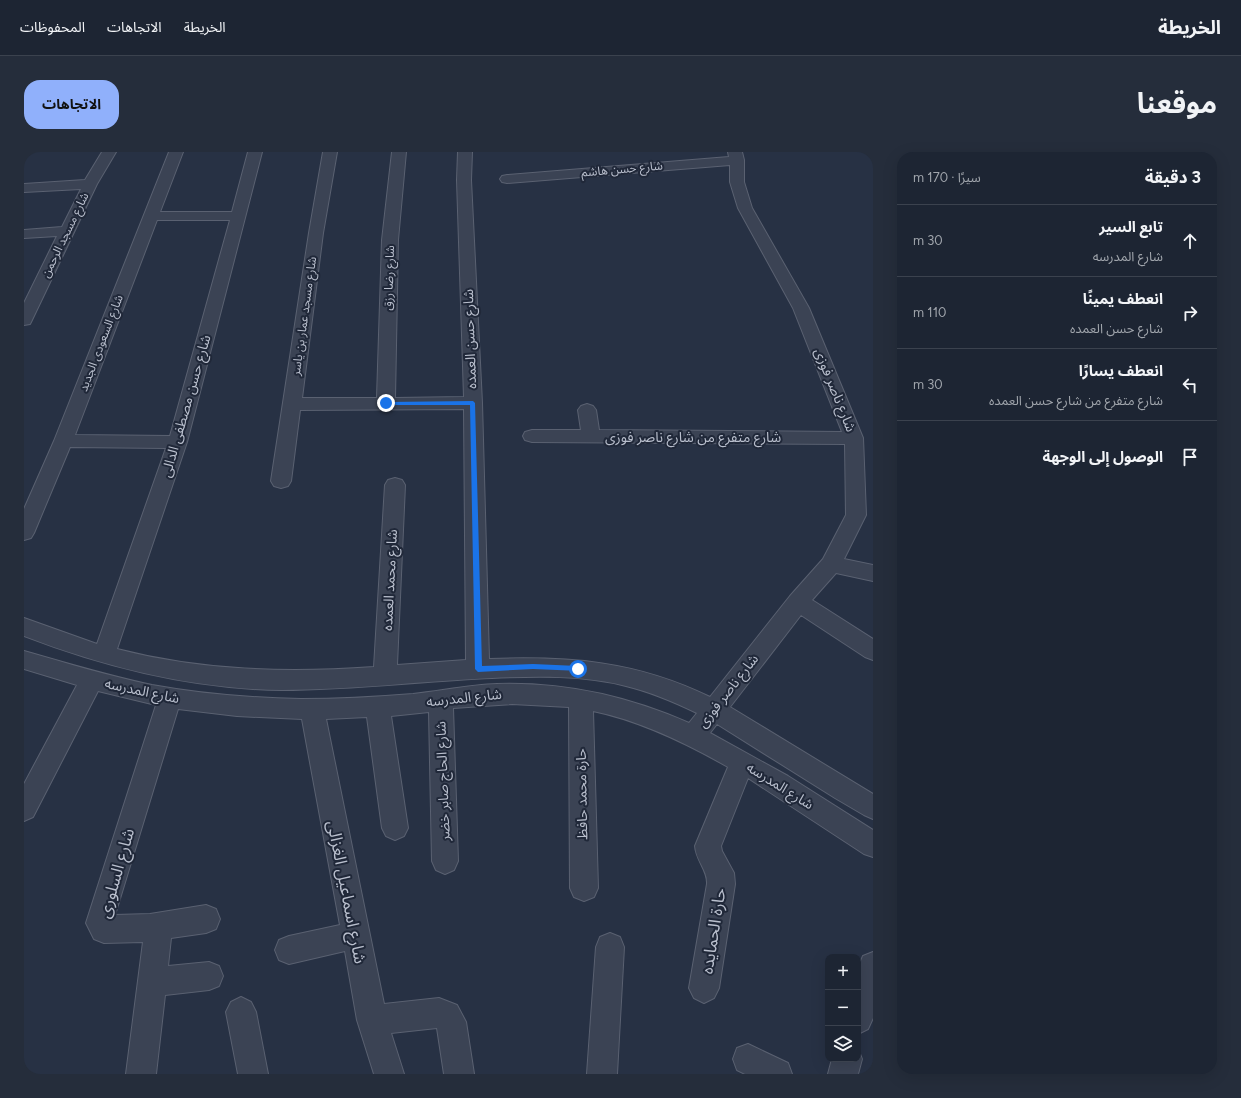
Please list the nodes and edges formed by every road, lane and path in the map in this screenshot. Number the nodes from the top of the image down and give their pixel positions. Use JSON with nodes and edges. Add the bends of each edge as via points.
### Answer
{"nodes":[{"id":1,"x":109,"y":152,"type":"edge"},
{"id":2,"x":176,"y":152,"type":"edge"},
{"id":3,"x":255,"y":152,"type":"edge"},
{"id":4,"x":330,"y":152,"type":"edge"},
{"id":5,"x":399,"y":152,"type":"edge"},
{"id":6,"x":465,"y":152,"type":"edge"},
{"id":7,"x":736,"y":156,"type":"edge"},
{"id":8,"x":506,"y":179,"type":"dead end"},
{"id":9,"x":90,"y":184,"type":"junction"},
{"id":10,"x":24,"y":188,"type":"edge"},
{"id":11,"x":151,"y":216,"type":"junction"},
{"id":12,"x":237,"y":216,"type":"junction"},
{"id":13,"x":67,"y":231,"type":"junction"},
{"id":14,"x":24,"y":234,"type":"edge"},
{"id":15,"x":43,"y":281,"type":"junction"},
{"id":16,"x":24,"y":282,"type":"edge"},
{"id":17,"x":24,"y":320,"type":"edge"},
{"id":18,"x":386,"y":403,"type":"junction"},
{"id":19,"x":473,"y":403,"type":"junction"},
{"id":20,"x":292,"y":404,"type":"junction"},
{"id":21,"x":587,"y":410,"type":"dead end"},
{"id":22,"x":532,"y":436,"type":"dead end"},
{"id":23,"x":591,"y":436,"type":"junction"},
{"id":24,"x":854,"y":438,"type":"junction"},
{"id":25,"x":63,"y":441,"type":"junction"},
{"id":26,"x":178,"y":442,"type":"junction"},
{"id":27,"x":281,"y":481,"type":"dead end"},
{"id":28,"x":394,"y":485,"type":"dead end"},
{"id":29,"x":864,"y":517,"type":"edge"},
{"id":30,"x":24,"y":533,"type":"edge"},
{"id":31,"x":831,"y":564,"type":"junction"},
{"id":32,"x":873,"y":573,"type":"edge"},
{"id":33,"x":798,"y":602,"type":"junction"},
{"id":34,"x":35,"y":631,"type":"edge"},
{"id":35,"x":873,"y":651,"type":"edge"},
{"id":36,"x":104,"y":655,"type":"junction"},
{"id":37,"x":24,"y":656,"type":"edge"},
{"id":38,"x":24,"y":660,"type":"edge"},
{"id":39,"x":478,"y":669,"type":"junction"},
{"id":40,"x":385,"y":675,"type":"junction"},
{"id":41,"x":92,"y":680,"type":"junction"},
{"id":42,"x":170,"y":698,"type":"junction"},
{"id":43,"x":580,"y":699,"type":"junction"},
{"id":44,"x":441,"y":700,"type":"junction"},
{"id":45,"x":378,"y":707,"type":"junction"},
{"id":46,"x":312,"y":709,"type":"junction"},
{"id":47,"x":715,"y":709,"type":"junction"},
{"id":48,"x":692,"y":736,"type":"junction"},
{"id":49,"x":742,"y":763,"type":"junction"},
{"id":50,"x":873,"y":807,"type":"edge"},
{"id":51,"x":24,"y":809,"type":"edge"},
{"id":52,"x":395,"y":828,"type":"dead end"},
{"id":53,"x":873,"y":845,"type":"edge"},
{"id":54,"x":445,"y":861,"type":"dead end"},
{"id":55,"x":584,"y":888,"type":"dead end"},
{"id":56,"x":206,"y":919,"type":"dead end"},
{"id":57,"x":150,"y":928,"type":"junction"},
{"id":58,"x":356,"y":935,"type":"junction"},
{"id":59,"x":610,"y":947,"type":"dead end"},
{"id":60,"x":289,"y":950,"type":"dead end"},
{"id":61,"x":873,"y":966,"type":"edge"},
{"id":62,"x":209,"y":976,"type":"dead end"},
{"id":63,"x":152,"y":982,"type":"junction"},
{"id":64,"x":704,"y":988,"type":"dead end"},
{"id":65,"x":861,"y":1008,"type":"edge"},
{"id":66,"x":241,"y":1012,"type":"dead end"},
{"id":67,"x":372,"y":1020,"type":"junction"},
{"id":68,"x":748,"y":1059,"type":"dead end"},
{"id":69,"x":846,"y":1062,"type":"edge"},
{"id":70,"x":141,"y":1074,"type":"edge"},
{"id":71,"x":253,"y":1074,"type":"edge"},
{"id":72,"x":389,"y":1074,"type":"edge"},
{"id":73,"x":459,"y":1074,"type":"edge"},
{"id":74,"x":602,"y":1074,"type":"edge"},
{"id":75,"x":777,"y":1074,"type":"edge"},
{"id":76,"x":843,"y":1074,"type":"edge"}],
"edges":[{"from":1,"to":9,"type":"street","name":"شارع مسجد الرحمن"},
{"from":2,"to":11,"type":"street","name":"شارع السعودى الجديد"},
{"from":3,"to":12,"type":"street","name":"شارع حسن مصطفى الدالى"},
{"from":4,"to":20,"type":"street","name":"شارع مسجد عمار بن ياسر"},
{"from":5,"to":18,"type":"street","name":"شارع رضا رزق","via":[[390,240]]},
{"from":6,"to":19,"type":"street","name":"شارع حسن العمده"},
{"from":7,"to":8,"type":"street","name":"شارع حسن هاشم"},
{"from":7,"to":24,"type":"street","name":"شارع ناصر فوزى","via":[[737,182],[745,208],[801,308]]},
{"from":9,"to":10,"type":"street"},
{"from":9,"to":13,"type":"street","name":"شارع مسجد الرحمن"},
{"from":11,"to":12,"type":"street"},
{"from":11,"to":25,"type":"street","name":"شارع السعودى الجديد"},
{"from":12,"to":26,"type":"street","name":"شارع حسن مصطفى الدالى"},
{"from":13,"to":14,"type":"street"},
{"from":13,"to":15,"type":"street","name":"شارع مسجد الرحمن"},
{"from":15,"to":16,"type":"street"},
{"from":15,"to":17,"type":"street","name":"شارع مسجد الرحمن"},
{"from":18,"to":19,"type":"street"},
{"from":18,"to":20,"type":"street"},
{"from":19,"to":39,"type":"street","name":"شارع حسن العمده"},
{"from":20,"to":27,"type":"street","name":"شارع مسجد عمار بن ياسر"},
{"from":21,"to":23,"type":"street"},
{"from":22,"to":23,"type":"street","name":"شارع متفرع من شارع ناصر فوزى"},
{"from":23,"to":24,"type":"street","name":"شارع متفرع من شارع ناصر فوزى"},
{"from":24,"to":29,"type":"street","name":"شارع ناصر فوزى"},
{"from":25,"to":26,"type":"street"},
{"from":25,"to":30,"type":"street","name":"شارع السعودى الجديد"},
{"from":26,"to":36,"type":"street","name":"شارع حسن مصطفى الدالى"},
{"from":28,"to":40,"type":"street","name":"شارع محمد العمده"},
{"from":29,"to":31,"type":"street","name":"شارع ناصر فوزى"},
{"from":31,"to":32,"type":"street"},
{"from":31,"to":33,"type":"street","name":"شارع ناصر فوزى"},
{"from":33,"to":35,"type":"street"},
{"from":33,"to":47,"type":"street","name":"شارع ناصر فوزى"},
{"from":34,"to":36,"type":"street","name":"شارع المدرسه"},
{"from":34,"to":37,"type":"street"},
{"from":36,"to":40,"type":"street","name":"شارع المدرسه","via":[[176,672],[241,679],[308,680]]},
{"from":38,"to":41,"type":"street","name":"شارع المدرسه"},
{"from":39,"to":40,"type":"street","name":"شارع المدرسه"},
{"from":39,"to":47,"type":"street","name":"شارع المدرسه","via":[[541,667],[601,672],[670,690]]},
{"from":41,"to":42,"type":"street","name":"شارع المدرسه"},
{"from":41,"to":51,"type":"street"},
{"from":42,"to":46,"type":"street","name":"شارع المدرسه","via":[[216,704]]},
{"from":42,"to":57,"type":"street","name":"شارع السلورى","via":[[100,923],[104,929],[111,930]]},
{"from":43,"to":44,"type":"street","name":"شارع المدرسه","via":[[496,694]]},
{"from":43,"to":48,"type":"street","name":"شارع المدرسه","via":[[637,713]]},
{"from":43,"to":55,"type":"street","name":"حارة محمد حافظ"},
{"from":44,"to":45,"type":"street","name":"شارع المدرسه"},
{"from":44,"to":54,"type":"street","name":"شارع الحاج صابر خضر"},
{"from":45,"to":46,"type":"street","name":"شارع المدرسه"},
{"from":45,"to":52,"type":"street"},
{"from":46,"to":58,"type":"street","name":"شارع اسماعيل الغزالى"},
{"from":47,"to":48,"type":"street","name":"شارع ناصر فوزى"},
{"from":47,"to":50,"type":"street","name":"شارع المدرسه"},
{"from":48,"to":49,"type":"street","name":"شارع المدرسه"},
{"from":49,"to":53,"type":"street","name":"شارع المدرسه"},
{"from":49,"to":64,"type":"street","name":"حارة الحمايده","via":[[708,846],[709,855],[721,873],[721,884]]},
{"from":56,"to":57,"type":"street"},
{"from":57,"to":63,"type":"street","via":[[156,933],[157,940]]},
{"from":58,"to":60,"type":"street"},
{"from":58,"to":67,"type":"street","name":"شارع اسماعيل الغزالى"},
{"from":59,"to":74,"type":"street"},
{"from":61,"to":65,"type":"street"},
{"from":62,"to":63,"type":"street"},
{"from":63,"to":70,"type":"street"},
{"from":66,"to":71,"type":"street"},
{"from":67,"to":72,"type":"street","name":"شارع اسماعيل الغزالى"},
{"from":67,"to":73,"type":"street","via":[[439,1012],[447,1015],[451,1022]]},
{"from":68,"to":75,"type":"street"},
{"from":69,"to":76,"type":"street"}]}
